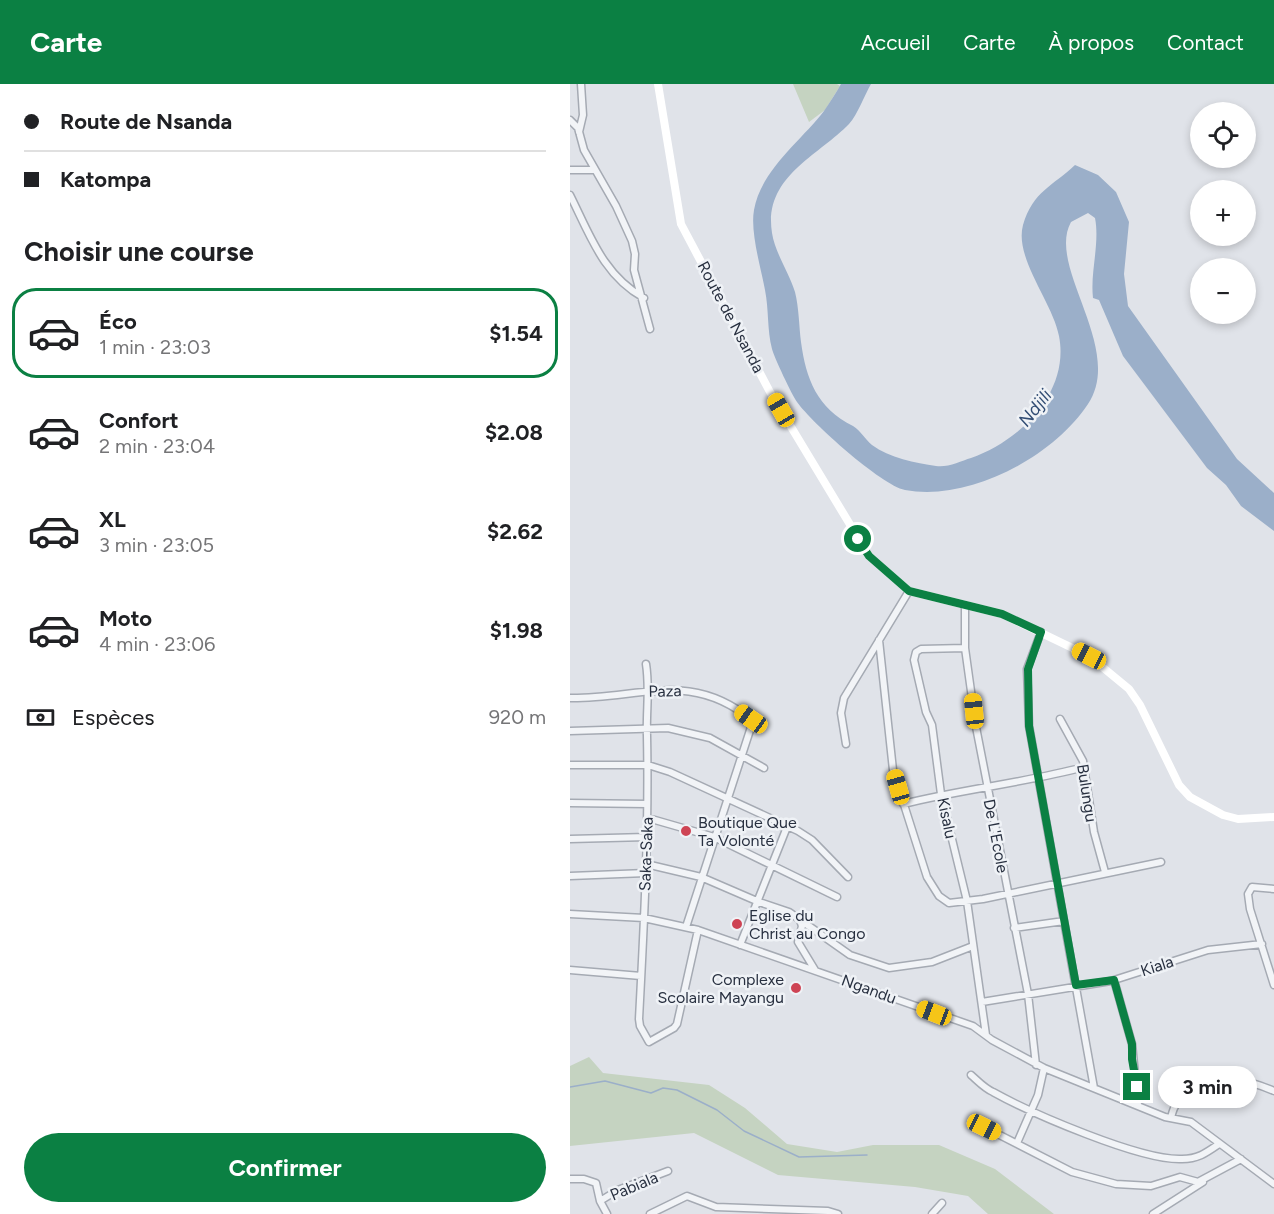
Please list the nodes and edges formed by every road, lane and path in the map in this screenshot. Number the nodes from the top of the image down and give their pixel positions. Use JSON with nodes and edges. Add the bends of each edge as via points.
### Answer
{"nodes":[{"id":1,"x":581,"y":84,"type":"edge"},
{"id":2,"x":658,"y":84,"type":"edge"},
{"id":3,"x":570,"y":120,"type":"edge"},
{"id":4,"x":579,"y":132,"type":"junction"},
{"id":5,"x":570,"y":170,"type":"edge"},
{"id":6,"x":594,"y":171,"type":"junction"},
{"id":7,"x":570,"y":195,"type":"edge"},
{"id":8,"x":644,"y":298,"type":"junction"},
{"id":9,"x":650,"y":329,"type":"dead end"},
{"id":10,"x":909,"y":591,"type":"junction"},
{"id":11,"x":965,"y":606,"type":"junction"},
{"id":12,"x":1041,"y":632,"type":"junction"},
{"id":13,"x":879,"y":640,"type":"junction"},
{"id":14,"x":965,"y":648,"type":"junction"},
{"id":15,"x":646,"y":664,"type":"dead end"},
{"id":16,"x":650,"y":690,"type":"junction"},
{"id":17,"x":570,"y":698,"type":"edge"},
{"id":18,"x":1060,"y":719,"type":"dead end"},
{"id":19,"x":647,"y":726,"type":"junction"},
{"id":20,"x":570,"y":731,"type":"edge"},
{"id":21,"x":846,"y":744,"type":"dead end"},
{"id":22,"x":741,"y":755,"type":"junction"},
{"id":23,"x":570,"y":765,"type":"edge"},
{"id":24,"x":648,"y":765,"type":"junction"},
{"id":25,"x":1084,"y":767,"type":"junction"},
{"id":26,"x":764,"y":768,"type":"dead end"},
{"id":27,"x":1038,"y":779,"type":"junction"},
{"id":28,"x":987,"y":788,"type":"junction"},
{"id":29,"x":941,"y":794,"type":"junction"},
{"id":30,"x":727,"y":800,"type":"junction"},
{"id":31,"x":570,"y":803,"type":"edge"},
{"id":32,"x":647,"y":804,"type":"junction"},
{"id":33,"x":903,"y":804,"type":"junction"},
{"id":34,"x":1274,"y":817,"type":"edge"},
{"id":35,"x":648,"y":818,"type":"junction"},
{"id":36,"x":787,"y":827,"type":"junction"},
{"id":37,"x":647,"y":837,"type":"junction"},
{"id":38,"x":714,"y":837,"type":"junction"},
{"id":39,"x":570,"y":839,"type":"edge"},
{"id":40,"x":1161,"y":862,"type":"dead end"},
{"id":41,"x":646,"y":864,"type":"junction"},
{"id":42,"x":771,"y":864,"type":"junction"},
{"id":43,"x":1105,"y":872,"type":"junction"},
{"id":44,"x":646,"y":873,"type":"junction"},
{"id":45,"x":570,"y":876,"type":"edge"},
{"id":46,"x":701,"y":877,"type":"junction"},
{"id":47,"x":848,"y":877,"type":"dead end"},
{"id":48,"x":1057,"y":881,"type":"junction"},
{"id":49,"x":1274,"y":889,"type":"edge"},
{"id":50,"x":1007,"y":893,"type":"junction"},
{"id":51,"x":837,"y":897,"type":"dead end"},
{"id":52,"x":967,"y":901,"type":"junction"},
{"id":53,"x":759,"y":903,"type":"junction"},
{"id":54,"x":570,"y":914,"type":"edge"},
{"id":55,"x":644,"y":918,"type":"junction"},
{"id":56,"x":800,"y":919,"type":"junction"},
{"id":57,"x":1064,"y":921,"type":"junction"},
{"id":58,"x":686,"y":927,"type":"junction"},
{"id":59,"x":1014,"y":928,"type":"junction"},
{"id":60,"x":698,"y":930,"type":"junction"},
{"id":61,"x":1262,"y":944,"type":"junction"},
{"id":62,"x":741,"y":945,"type":"junction"},
{"id":63,"x":973,"y":946,"type":"junction"},
{"id":64,"x":1271,"y":967,"type":"edge"},
{"id":65,"x":570,"y":970,"type":"edge"},
{"id":66,"x":815,"y":971,"type":"junction"},
{"id":67,"x":641,"y":976,"type":"junction"},
{"id":68,"x":1114,"y":980,"type":"junction"},
{"id":69,"x":1076,"y":985,"type":"junction"},
{"id":70,"x":1274,"y":985,"type":"edge"},
{"id":71,"x":1028,"y":994,"type":"junction"},
{"id":72,"x":982,"y":1002,"type":"junction"},
{"id":73,"x":986,"y":1035,"type":"junction"},
{"id":74,"x":1036,"y":1065,"type":"junction"},
{"id":75,"x":1044,"y":1068,"type":"junction"},
{"id":76,"x":971,"y":1075,"type":"dead end"},
{"id":77,"x":1094,"y":1088,"type":"junction"},
{"id":78,"x":1274,"y":1091,"type":"edge"},
{"id":79,"x":1138,"y":1106,"type":"junction"},
{"id":80,"x":1031,"y":1110,"type":"junction"},
{"id":81,"x":1171,"y":1118,"type":"junction"},
{"id":82,"x":984,"y":1127,"type":"dead end"},
{"id":83,"x":1017,"y":1143,"type":"junction"},
{"id":84,"x":1219,"y":1144,"type":"junction"},
{"id":85,"x":1241,"y":1159,"type":"junction"},
{"id":86,"x":668,"y":1172,"type":"dead end"},
{"id":87,"x":1220,"y":1172,"type":"junction"},
{"id":88,"x":570,"y":1179,"type":"edge"},
{"id":89,"x":1274,"y":1184,"type":"edge"},
{"id":90,"x":600,"y":1201,"type":"junction"},
{"id":91,"x":942,"y":1203,"type":"dead end"},
{"id":92,"x":716,"y":1210,"type":"edge"},
{"id":93,"x":768,"y":1211,"type":"edge"},
{"id":94,"x":799,"y":1212,"type":"edge"},
{"id":95,"x":607,"y":1214,"type":"edge"},
{"id":96,"x":650,"y":1214,"type":"edge"},
{"id":97,"x":838,"y":1214,"type":"edge"},
{"id":98,"x":932,"y":1214,"type":"edge"},
{"id":99,"x":1153,"y":1214,"type":"edge"}],
"edges":[{"from":1,"to":4,"type":"street","via":[[583,115]]},
{"from":2,"to":10,"type":"street","name":"Route de Nsanda","via":[[681,224],[770,392],[863,548]]},
{"from":3,"to":4,"type":"street"},
{"from":4,"to":6,"type":"street"},
{"from":5,"to":6,"type":"street"},
{"from":6,"to":8,"type":"street","via":[[632,241],[634,270]]},
{"from":7,"to":8,"type":"street","via":[[596,251],[621,285]]},
{"from":8,"to":9,"type":"street"},
{"from":10,"to":11,"type":"street","name":"Route de Nsanda"},
{"from":10,"to":13,"type":"street"},
{"from":11,"to":12,"type":"street","name":"Route de Nsanda","via":[[1002,614]]},
{"from":11,"to":14,"type":"street","name":"De L'Ecole"},
{"from":12,"to":27,"type":"street","via":[[1028,669],[1027,697]]},
{"from":12,"to":34,"type":"street","name":"Route de Nsanda","via":[[1089,656],[1129,689],[1179,785],[1190,797],[1222,815],[1238,819]]},
{"from":13,"to":21,"type":"street","via":[[841,706]]},
{"from":13,"to":33,"type":"street","via":[[893,770]]},
{"from":14,"to":28,"type":"street","name":"De L'Ecole"},
{"from":14,"to":29,"type":"street","name":"Kisalu","via":[[921,649],[915,657],[932,726]]},
{"from":15,"to":16,"type":"street","name":"Saka-Saka"},
{"from":16,"to":17,"type":"street","name":"Paza"},
{"from":16,"to":19,"type":"street","name":"Saka-Saka"},
{"from":16,"to":22,"type":"street","name":"Paza","via":[[690,691],[727,703],[753,721]]},
{"from":18,"to":25,"type":"street","name":"Bulungu"},
{"from":19,"to":20,"type":"street"},
{"from":19,"to":22,"type":"street","via":[[710,738]]},
{"from":19,"to":24,"type":"street","name":"Saka-Saka"},
{"from":22,"to":26,"type":"street"},
{"from":22,"to":30,"type":"street"},
{"from":23,"to":24,"type":"street"},
{"from":24,"to":30,"type":"street"},
{"from":24,"to":32,"type":"street","name":"Saka-Saka"},
{"from":25,"to":27,"type":"street"},
{"from":25,"to":43,"type":"street","name":"Bulungu"},
{"from":27,"to":28,"type":"street"},
{"from":27,"to":48,"type":"street"},
{"from":28,"to":29,"type":"street"},
{"from":28,"to":50,"type":"street","name":"De L'Ecole"},
{"from":29,"to":33,"type":"street"},
{"from":29,"to":52,"type":"street","name":"Kisalu"},
{"from":30,"to":36,"type":"street"},
{"from":30,"to":38,"type":"street"},
{"from":31,"to":32,"type":"street"},
{"from":32,"to":35,"type":"street","name":"Saka-Saka"},
{"from":33,"to":52,"type":"street","via":[[927,877],[944,901]]},
{"from":35,"to":37,"type":"street","name":"Saka-Saka"},
{"from":35,"to":38,"type":"street"},
{"from":36,"to":42,"type":"street"},
{"from":36,"to":47,"type":"street","via":[[812,840]]},
{"from":37,"to":39,"type":"street"},
{"from":37,"to":41,"type":"street","name":"Saka-Saka"},
{"from":38,"to":42,"type":"street"},
{"from":38,"to":46,"type":"street"},
{"from":40,"to":43,"type":"street"},
{"from":41,"to":44,"type":"street","name":"Saka-Saka"},
{"from":41,"to":46,"type":"street"},
{"from":42,"to":51,"type":"street"},
{"from":42,"to":53,"type":"street"},
{"from":43,"to":48,"type":"street"},
{"from":44,"to":45,"type":"street"},
{"from":44,"to":55,"type":"street","name":"Saka-Saka"},
{"from":46,"to":53,"type":"street"},
{"from":46,"to":58,"type":"street"},
{"from":48,"to":50,"type":"street"},
{"from":48,"to":57,"type":"street"},
{"from":49,"to":61,"type":"street","via":[[1252,887],[1248,894]]},
{"from":50,"to":52,"type":"street"},
{"from":50,"to":59,"type":"street","name":"De L'Ecole"},
{"from":52,"to":63,"type":"street","name":"Kisalu"},
{"from":53,"to":56,"type":"street"},
{"from":53,"to":62,"type":"street"},
{"from":54,"to":55,"type":"street","name":"Ngandu"},
{"from":55,"to":58,"type":"street","name":"Ngandu"},
{"from":55,"to":67,"type":"street","name":"Saka-Saka"},
{"from":56,"to":63,"type":"street","via":[[850,955],[889,968],[932,962]]},
{"from":56,"to":66,"type":"street","via":[[798,942]]},
{"from":57,"to":59,"type":"street"},
{"from":57,"to":69,"type":"street"},
{"from":58,"to":60,"type":"street","name":"Ngandu"},
{"from":59,"to":71,"type":"street","name":"De L'Ecole"},
{"from":60,"to":62,"type":"street","name":"Ngandu"},
{"from":60,"to":67,"type":"street","name":"Saka-Saka","via":[[677,1024],[649,1042],[640,1026]]},
{"from":61,"to":64,"type":"street"},
{"from":61,"to":68,"type":"street","name":"Kiala","via":[[1208,950]]},
{"from":62,"to":66,"type":"street","name":"Ngandu"},
{"from":63,"to":72,"type":"street","name":"Kisalu"},
{"from":64,"to":70,"type":"street"},
{"from":65,"to":67,"type":"street"},
{"from":66,"to":73,"type":"street","name":"Ngandu","via":[[973,1026]]},
{"from":68,"to":69,"type":"street","name":"Kiala"},
{"from":68,"to":79,"type":"street","via":[[1132,1044]]},
{"from":69,"to":71,"type":"street","name":"Kiala"},
{"from":69,"to":77,"type":"street"},
{"from":71,"to":72,"type":"street","name":"Kiala"},
{"from":71,"to":74,"type":"street","name":"De L'Ecole"},
{"from":72,"to":73,"type":"street","name":"Kisalu"},
{"from":73,"to":74,"type":"street","name":"Ngandu"},
{"from":74,"to":75,"type":"street","name":"Ngandu"},
{"from":75,"to":77,"type":"street","name":"Ngandu"},
{"from":75,"to":80,"type":"street"},
{"from":76,"to":80,"type":"street","via":[[993,1093]]},
{"from":77,"to":79,"type":"street","name":"Ngandu"},
{"from":78,"to":81,"type":"street","via":[[1245,1081],[1220,1083],[1180,1098]]},
{"from":79,"to":81,"type":"street","name":"Ngandu"},
{"from":80,"to":83,"type":"street"},
{"from":80,"to":84,"type":"street","via":[[1114,1144],[1167,1159],[1197,1158]]},
{"from":81,"to":84,"type":"street","name":"Ngandu","via":[[1191,1122]]},
{"from":82,"to":83,"type":"street"},
{"from":83,"to":87,"type":"street","via":[[1076,1174],[1116,1184],[1151,1186],[1180,1177],[1198,1182]]},
{"from":84,"to":85,"type":"street","name":"Ngandu"},
{"from":85,"to":87,"type":"street"},
{"from":85,"to":89,"type":"street","name":"Ngandu"},
{"from":86,"to":90,"type":"street","name":"Pabiala","via":[[618,1190]]},
{"from":87,"to":99,"type":"street"},
{"from":88,"to":90,"type":"street","via":[[596,1183]]},
{"from":90,"to":95,"type":"street"},
{"from":91,"to":98,"type":"street"},
{"from":92,"to":93,"type":"street"},
{"from":92,"to":96,"type":"street","via":[[687,1196]]},
{"from":93,"to":94,"type":"street"},
{"from":94,"to":97,"type":"street"}]}
